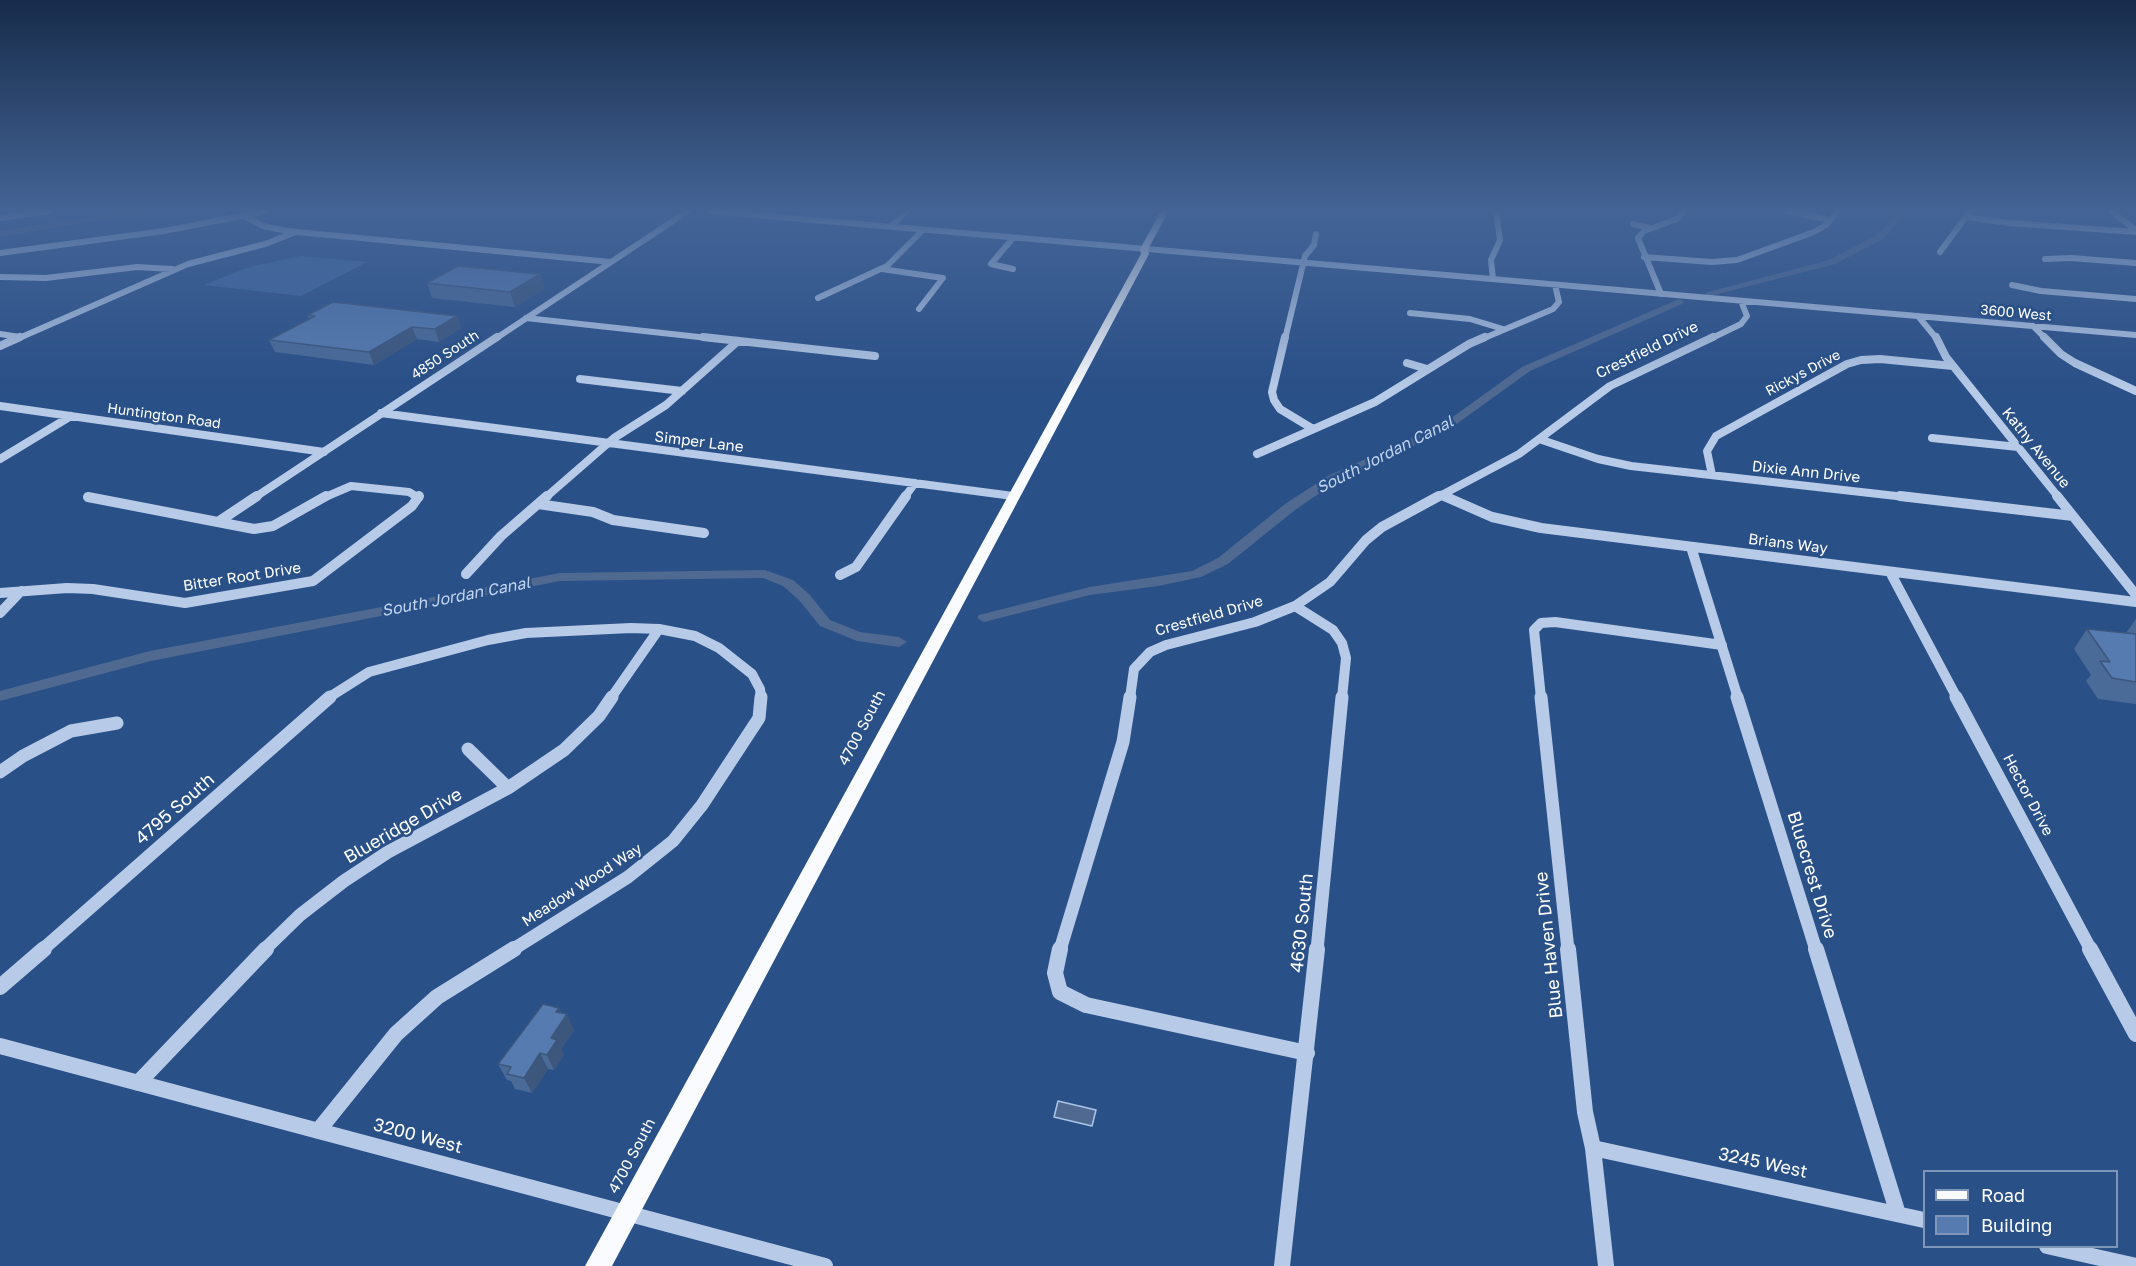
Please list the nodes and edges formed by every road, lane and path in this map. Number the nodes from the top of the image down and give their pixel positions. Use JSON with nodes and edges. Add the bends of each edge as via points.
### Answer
{"nodes":[{"id":1,"x":112,"y":270,"type":"edge"},
{"id":2,"x":175,"y":270,"type":"edge"},
{"id":3,"x":599,"y":270,"type":"edge"},
{"id":4,"x":880,"y":270,"type":"edge"},
{"id":5,"x":888,"y":270,"type":"edge"},
{"id":6,"x":1136,"y":270,"type":"edge"},
{"id":7,"x":1302,"y":270,"type":"edge"},
{"id":8,"x":1388,"y":270,"type":"edge"},
{"id":9,"x":1492,"y":270,"type":"edge"},
{"id":10,"x":1650,"y":270,"type":"edge"},
{"id":11,"x":0,"y":277,"type":"edge"},
{"id":12,"x":1493,"y":279,"type":"junction"},
{"id":13,"x":1555,"y":285,"type":"junction"},
{"id":14,"x":2012,"y":285,"type":"dead end"},
{"id":15,"x":1661,"y":294,"type":"junction"},
{"id":16,"x":818,"y":298,"type":"dead end"},
{"id":17,"x":2136,"y":299,"type":"edge"},
{"id":18,"x":1742,"y":301,"type":"junction"},
{"id":19,"x":919,"y":309,"type":"dead end"},
{"id":20,"x":1410,"y":313,"type":"dead end"},
{"id":21,"x":1918,"y":316,"type":"junction"},
{"id":22,"x":526,"y":318,"type":"junction"},
{"id":23,"x":2033,"y":326,"type":"junction"},
{"id":24,"x":1503,"y":329,"type":"junction"},
{"id":25,"x":0,"y":334,"type":"edge"},
{"id":26,"x":2136,"y":335,"type":"edge"},
{"id":27,"x":21,"y":337,"type":"junction"},
{"id":28,"x":738,"y":341,"type":"junction"},
{"id":29,"x":0,"y":346,"type":"edge"},
{"id":30,"x":875,"y":356,"type":"dead end"},
{"id":31,"x":1407,"y":363,"type":"dead end"},
{"id":32,"x":1953,"y":366,"type":"junction"},
{"id":33,"x":1427,"y":369,"type":"junction"},
{"id":34,"x":580,"y":379,"type":"dead end"},
{"id":35,"x":682,"y":391,"type":"junction"},
{"id":36,"x":2136,"y":391,"type":"edge"},
{"id":37,"x":0,"y":406,"type":"edge"},
{"id":38,"x":381,"y":413,"type":"junction"},
{"id":39,"x":71,"y":416,"type":"junction"},
{"id":40,"x":1313,"y":429,"type":"junction"},
{"id":41,"x":1932,"y":438,"type":"dead end"},
{"id":42,"x":1539,"y":439,"type":"junction"},
{"id":43,"x":607,"y":444,"type":"junction"},
{"id":44,"x":2018,"y":447,"type":"junction"},
{"id":45,"x":324,"y":452,"type":"junction"},
{"id":46,"x":1257,"y":454,"type":"dead end"},
{"id":47,"x":0,"y":459,"type":"edge"},
{"id":48,"x":1712,"y":475,"type":"junction"},
{"id":49,"x":915,"y":483,"type":"junction"},
{"id":50,"x":1441,"y":495,"type":"junction"},
{"id":51,"x":1013,"y":496,"type":"junction"},
{"id":52,"x":88,"y":497,"type":"dead end"},
{"id":53,"x":538,"y":504,"type":"junction"},
{"id":54,"x":2073,"y":516,"type":"junction"},
{"id":55,"x":218,"y":522,"type":"junction"},
{"id":56,"x":704,"y":533,"type":"dead end"},
{"id":57,"x":1691,"y":547,"type":"junction"},
{"id":58,"x":1890,"y":572,"type":"junction"},
{"id":59,"x":466,"y":574,"type":"dead end"},
{"id":60,"x":840,"y":575,"type":"dead end"},
{"id":61,"x":21,"y":591,"type":"junction"},
{"id":62,"x":0,"y":593,"type":"edge"},
{"id":63,"x":2136,"y":595,"type":"edge"},
{"id":64,"x":2136,"y":602,"type":"edge"},
{"id":65,"x":1295,"y":606,"type":"junction"},
{"id":66,"x":0,"y":612,"type":"edge"},
{"id":67,"x":659,"y":629,"type":"junction"},
{"id":68,"x":1722,"y":645,"type":"junction"},
{"id":69,"x":380,"y":668,"type":"joint"},
{"id":70,"x":117,"y":723,"type":"dead end"},
{"id":71,"x":468,"y":749,"type":"dead end"},
{"id":72,"x":0,"y":772,"type":"edge"},
{"id":73,"x":508,"y":788,"type":"junction"},
{"id":74,"x":0,"y":987,"type":"edge"},
{"id":75,"x":2129,"y":1010,"type":"edge"},
{"id":76,"x":2136,"y":1034,"type":"edge"},
{"id":77,"x":0,"y":1046,"type":"edge"},
{"id":78,"x":1307,"y":1053,"type":"junction"},
{"id":79,"x":138,"y":1083,"type":"junction"},
{"id":80,"x":318,"y":1131,"type":"junction"},
{"id":81,"x":1593,"y":1148,"type":"junction"},
{"id":82,"x":628,"y":1212,"type":"junction"},
{"id":83,"x":1898,"y":1214,"type":"junction"},
{"id":84,"x":1923,"y":1220,"type":"edge"},
{"id":85,"x":2056,"y":1248,"type":"edge"},
{"id":86,"x":598,"y":1266,"type":"edge"},
{"id":87,"x":825,"y":1266,"type":"edge"},
{"id":88,"x":1282,"y":1266,"type":"edge"},
{"id":89,"x":1606,"y":1266,"type":"edge"},
{"id":90,"x":2136,"y":1266,"type":"edge"}],
"edges":[{"from":1,"to":11,"type":"street","via":[[46,278]]},
{"from":2,"to":27,"type":"street"},
{"from":3,"to":22,"type":"street","name":"4850 South"},
{"from":4,"to":16,"type":"street"},
{"from":5,"to":19,"type":"street","via":[[942,279]]},
{"from":6,"to":51,"type":"main road","name":"4700 South"},
{"from":7,"to":40,"type":"street","via":[[1272,396],[1285,413]]},
{"from":8,"to":12,"type":"street","name":"3600 West"},
{"from":9,"to":12,"type":"street"},
{"from":10,"to":15,"type":"street"},
{"from":12,"to":13,"type":"street","name":"3600 West"},
{"from":13,"to":15,"type":"street","name":"3600 West"},
{"from":13,"to":24,"type":"street","via":[[1559,299],[1556,307]]},
{"from":14,"to":17,"type":"street"},
{"from":15,"to":18,"type":"street","name":"3600 West"},
{"from":18,"to":21,"type":"street","name":"3600 West"},
{"from":18,"to":42,"type":"street","name":"Crestfield Drive","via":[[1747,316],[1741,324],[1610,386]]},
{"from":20,"to":24,"type":"street","via":[[1476,320]]},
{"from":21,"to":23,"type":"street","name":"3600 West"},
{"from":21,"to":32,"type":"street","name":"Kathy Avenue"},
{"from":22,"to":28,"type":"street"},
{"from":22,"to":38,"type":"street","name":"4850 South"},
{"from":23,"to":26,"type":"street","name":"3600 West"},
{"from":23,"to":36,"type":"street","via":[[2075,363]]},
{"from":24,"to":33,"type":"street"},
{"from":25,"to":27,"type":"street"},
{"from":27,"to":29,"type":"street"},
{"from":28,"to":30,"type":"street"},
{"from":28,"to":35,"type":"street"},
{"from":31,"to":33,"type":"street"},
{"from":32,"to":44,"type":"street","name":"Kathy Avenue"},
{"from":32,"to":48,"type":"street","name":"Rickys Drive","via":[[1874,359],[1847,364],[1716,436],[1707,451]]},
{"from":33,"to":40,"type":"street","via":[[1375,402]]},
{"from":34,"to":35,"type":"street"},
{"from":35,"to":43,"type":"street"},
{"from":37,"to":39,"type":"street","name":"Huntington Road"},
{"from":38,"to":43,"type":"street","name":"Simper Lane"},
{"from":38,"to":45,"type":"street","name":"4850 South"},
{"from":39,"to":45,"type":"street","name":"Huntington Road"},
{"from":39,"to":47,"type":"street"},
{"from":40,"to":46,"type":"street"},
{"from":41,"to":44,"type":"street"},
{"from":42,"to":48,"type":"street","name":"Dixie Ann Drive","via":[[1620,464]]},
{"from":42,"to":50,"type":"street","name":"Crestfield Drive","via":[[1519,454]]},
{"from":43,"to":49,"type":"street","name":"Simper Lane"},
{"from":43,"to":53,"type":"street"},
{"from":44,"to":54,"type":"street","name":"Kathy Avenue"},
{"from":45,"to":55,"type":"street","name":"4850 South"},
{"from":48,"to":54,"type":"street","name":"Dixie Ann Drive"},
{"from":49,"to":51,"type":"street","name":"Simper Lane"},
{"from":49,"to":60,"type":"street","via":[[856,567]]},
{"from":50,"to":57,"type":"street","name":"Brians Way","via":[[1521,525]]},
{"from":50,"to":65,"type":"street","name":"Crestfield Drive","via":[[1374,533],[1330,582]]},
{"from":51,"to":82,"type":"main road","name":"4700 South"},
{"from":52,"to":55,"type":"street"},
{"from":53,"to":56,"type":"street"},
{"from":53,"to":59,"type":"street"},
{"from":54,"to":63,"type":"street","name":"Kathy Avenue"},
{"from":55,"to":61,"type":"street","name":"Bitter Root Drive","via":[[264,528],[351,486],[420,497],[323,574],[297,584],[185,603],[93,589]]},
{"from":57,"to":58,"type":"street","name":"Brians Way"},
{"from":57,"to":68,"type":"street","name":"Bluecrest Drive"},
{"from":58,"to":64,"type":"street","name":"Brians Way"},
{"from":58,"to":75,"type":"street","name":"Hector Drive"},
{"from":61,"to":62,"type":"street","name":"Bitter Root Drive"},
{"from":61,"to":66,"type":"street"},
{"from":65,"to":78,"type":"street","name":"4630 South","via":[[1333,630],[1346,658]]},
{"from":65,"to":78,"type":"street","name":"Crestfield Drive","via":[[1255,622],[1166,645],[1138,663],[1132,675],[1121,750],[1054,973],[1060,992],[1086,1005]]},
{"from":67,"to":69,"type":"street","name":"Meadow Wood Way","via":[[526,633]]},
{"from":67,"to":73,"type":"street","name":"Blueridge Drive","via":[[611,700],[583,733]]},
{"from":67,"to":80,"type":"street","name":"Meadow Wood Way","via":[[708,641],[740,663],[757,681],[762,703],[759,718],[723,775],[691,820],[651,861],[437,997],[409,1020]]},
{"from":68,"to":81,"type":"street","name":"Blue Haven Drive","via":[[1562,623],[1541,623],[1534,630],[1585,1112]]},
{"from":68,"to":83,"type":"street","name":"Bluecrest Drive"},
{"from":69,"to":74,"type":"street","name":"4795 South","via":[[333,694]]},
{"from":70,"to":72,"type":"street","via":[[71,730]]},
{"from":71,"to":73,"type":"street"},
{"from":73,"to":79,"type":"street","name":"Blueridge Drive","via":[[388,852],[300,915]]},
{"from":75,"to":76,"type":"street","name":"Hector Drive"},
{"from":77,"to":79,"type":"street","name":"3200 West"},
{"from":78,"to":88,"type":"street","name":"4630 South"},
{"from":79,"to":80,"type":"street","name":"3200 West"},
{"from":80,"to":82,"type":"street","name":"3200 West"},
{"from":81,"to":83,"type":"street","name":"3245 West"},
{"from":81,"to":89,"type":"street","name":"Blue Haven Drive"},
{"from":82,"to":86,"type":"main road","name":"4700 South"},
{"from":82,"to":87,"type":"street","name":"3200 West"},
{"from":83,"to":84,"type":"street","name":"3245 West"},
{"from":85,"to":90,"type":"street"}]}
